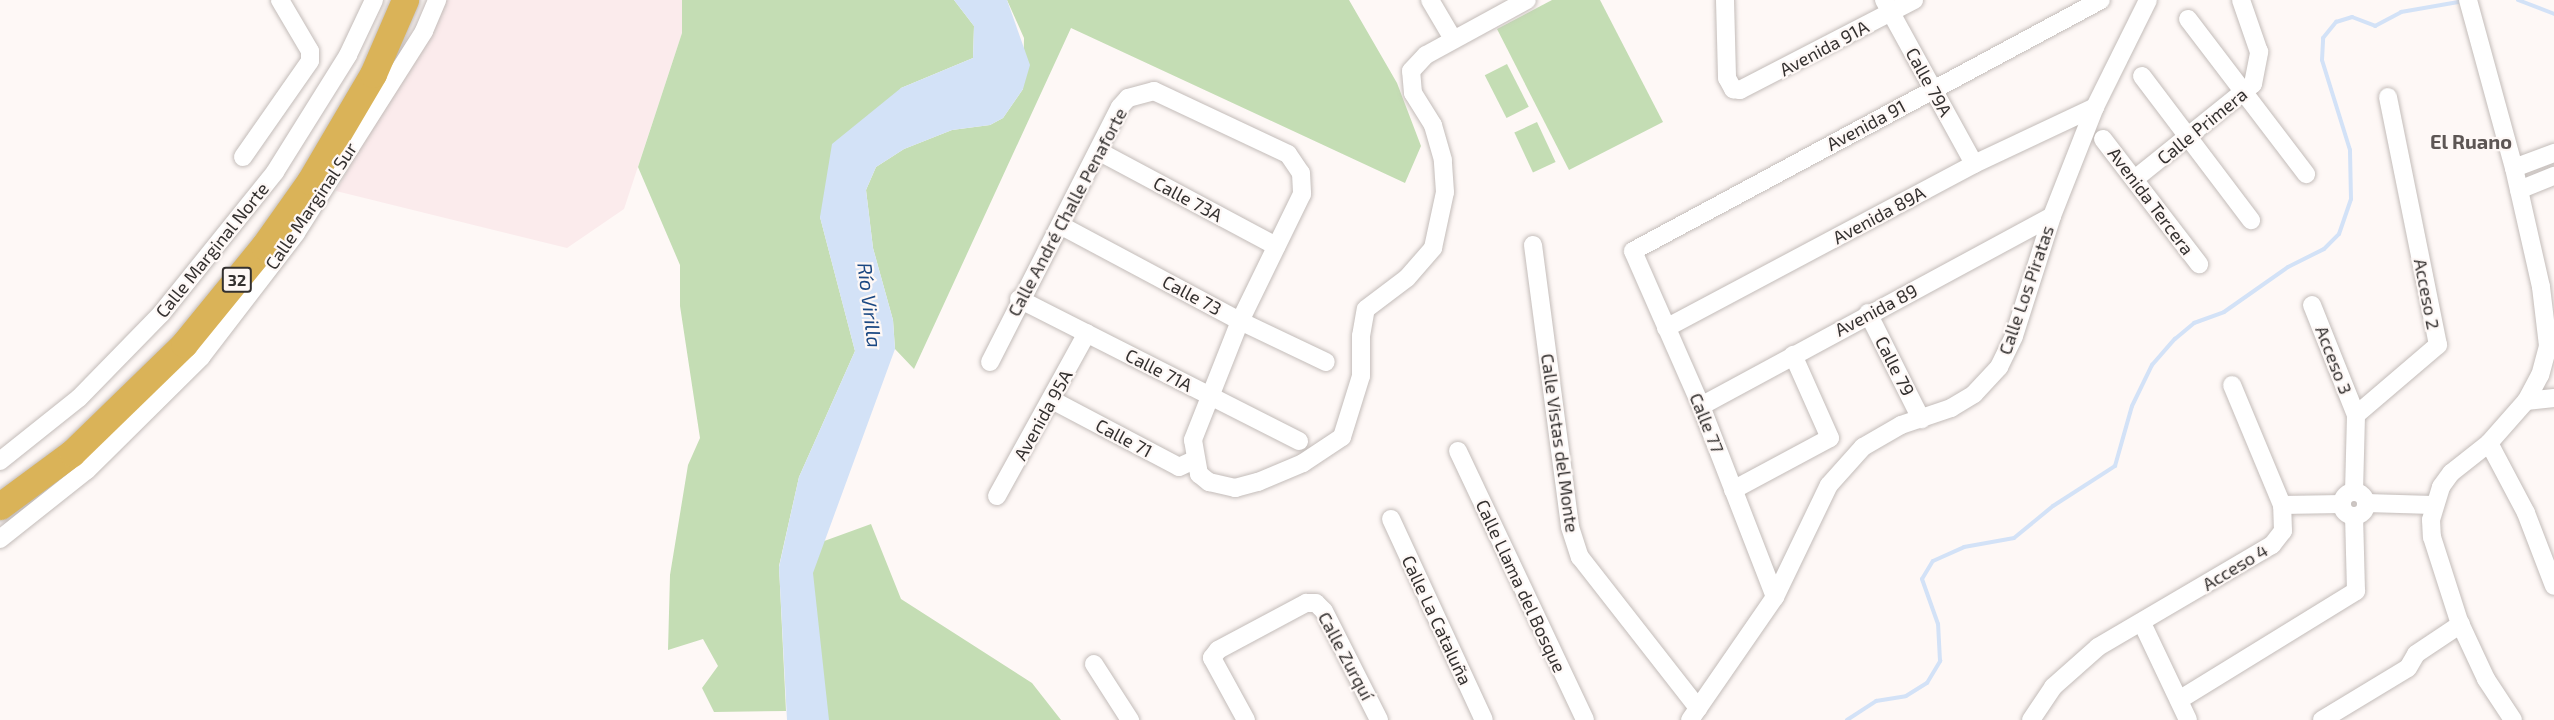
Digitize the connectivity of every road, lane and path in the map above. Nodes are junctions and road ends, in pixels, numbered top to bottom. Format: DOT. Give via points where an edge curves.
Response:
graph roads {
  1 [pos="280,0"];
  2 [pos="375,0"];
  3 [pos="405,0"];
  4 [pos="437,0"];
  5 [pos="1430,0"];
  6 [pos="1527,0"];
  7 [pos="1725,0"];
  8 [pos="1914,0"];
  9 [pos="2101,0"];
  10 [pos="2148,0"];
  11 [pos="2241,0"];
  12 [pos="2468,0"];
  13 [pos="1888,6"];
  14 [pos="2188,19"];
  15 [pos="1453,39"];
  16 [pos="2142,76"];
  17 [pos="1933,89"];
  18 [pos="2245,92"];
  19 [pos="2388,97"];
  20 [pos="2095,107"];
  21 [pos="2190,137"];
  22 [pos="2103,139"];
  23 [pos="1100,152"];
  24 [pos="2554,153"];
  25 [pos="243,157"];
  26 [pos="1974,164"];
  27 [pos="2514,168"];
  28 [pos="2306,174"];
  29 [pos="2554,176"];
  30 [pos="2136,178"];
  31 [pos="2519,190"];
  32 [pos="2052,216"];
  33 [pos="2251,220"];
  34 [pos="1060,225"];
  35 [pos="1533,245"];
  36 [pos="1276,246"];
  37 [pos="272,251"];
  38 [pos="1633,251"];
  39 [pos="2199,264"];
  40 [pos="2547,284"];
  41 [pos="1020,299"];
  42 [pos="2313,305"];
  43 [pos="1868,314"];
  44 [pos="1240,321"];
  45 [pos="1666,328"];
  46 [pos="1087,333"];
  47 [pos="1793,355"];
  48 [pos="990,362"];
  49 [pos="1326,362"];
  50 [pos="2232,385"];
  51 [pos="1213,398"];
  52 [pos="2554,398"];
  53 [pos="1054,401"];
  54 [pos="2526,401"];
  55 [pos="1701,406"];
  56 [pos="2356,415"];
  57 [pos="1922,419"];
  58 [pos="1299,441"];
  59 [pos="2489,443"];
  60 [pos="1458,451"];
  61 [pos="1194,460"];
  62 [pos="0,461"];
  63 [pos="79,461"];
  64 [pos="1733,490"];
  65 [pos="997,496"];
  66 [pos="2354,504"];
  67 [pos="2282,505"];
  68 [pos="2433,505"];
  69 [pos="0,506"];
  70 [pos="1391,519"];
  71 [pos="0,539"];
  72 [pos="2554,586"];
  73 [pos="1775,597"];
  74 [pos="2142,623"];
  75 [pos="2461,624"];
  76 [pos="1094,664"];
  77 [pos="2179,700"];
  78 [pos="1694,714"];
  79 [pos="1130,720"];
  80 [pos="1246,720"];
  81 [pos="1379,720"];
  82 [pos="1484,720"];
  83 [pos="1585,720"];
  84 [pos="2031,720"];
  85 [pos="2188,720"];
  86 [pos="2322,720"];
  87 [pos="2513,720"];
  1 -- 25 [label="street" via="310,51 310,61"];
  2 -- 62 [label="street, Calle Marginal Norte" via="348,55 275,172 168,305 79,398"];
  3 -- 37 [label="highway, 32" via="373,74"];
  4 -- 37 [label="street, Calle Marginal Sur" via="424,31"];
  5 -- 15 [label="street"];
  6 -- 15 [label="street"];
  7 -- 13 [label="street, Avenida 91A" via="1727,78 1733,89 1747,89"];
  8 -- 13 [label="street, Avenida 91A"];
  9 -- 17 [label="street, Avenida 91"];
  10 -- 20 [label="street, Calle Los Piratas"];
  11 -- 18 [label="street, Calle Primera" via="2256,38 2260,64 2253,84"];
  12 -- 27 [label="street"];
  13 -- 17 [label="street, Calle 79A"];
  14 -- 18 [label="street"];
  15 -- 61 [label="street" via="1426,55 1411,71 1413,93 1433,125 1443,160 1445,192 1433,248 1407,278 1366,309 1361,376 1342,437 1303,463 1235,488 1209,482 1199,474"];
  16 -- 21 [label="street"];
  17 -- 26 [label="street, Calle 79A"];
  17 -- 38 [label="street, Avenida 91"];
  18 -- 21 [label="street, Calle Primera"];
  18 -- 28 [label="street"];
  19 -- 56 [label="street, Acceso 2" via="2438,345"];
  20 -- 26 [label="street, Avenida 89A"];
  20 -- 32 [label="street, Calle Los Piratas"];
  21 -- 30 [label="street, Calle Primera"];
  21 -- 33 [label="street"];
  22 -- 30 [label="street, Avenida Tercera"];
  23 -- 34 [label="street, Calle André Challe Penaforte"];
  23 -- 36 [label="street, Calle 73A"];
  23 -- 36 [label="street, Calle André Challe Penaforte" via="1128,98 1154,91 1288,154 1301,173 1302,194"];
  24 -- 27 [label="street"];
  26 -- 45 [label="street, Avenida 89A"];
  27 -- 31 [label="street"];
  29 -- 31 [label="street"];
  30 -- 39 [label="street, Avenida Tercera"];
  31 -- 40 [label="street"];
  32 -- 43 [label="street, Avenida 89"];
  32 -- 57 [label="street, Calle Los Piratas" via="2014,336 1999,367 1974,394"];
  34 -- 41 [label="street, Calle André Challe Penaforte"];
  34 -- 44 [label="street, Calle 73"];
  35 -- 78 [label="street, Calle Vistas del Monte" via="1570,527 1580,557"];
  36 -- 44 [label="street, Calle André Challe Penaforte"];
  37 -- 63 [label="highway, 32"];
  38 -- 45 [label="street, Calle 77"];
  40 -- 54 [label="street" via="2548,346 2543,368"];
  41 -- 46 [label="street, Calle 71A"];
  41 -- 48 [label="street, Calle André Challe Penaforte"];
  42 -- 56 [label="street, Acceso 3"];
  43 -- 47 [label="street, Avenida 89"];
  43 -- 57 [label="street, Calle 79"];
  44 -- 49 [label="street, Calle 73"];
  44 -- 51 [label="street, Calle André Challe Penaforte"];
  45 -- 55 [label="street, Calle 77"];
  46 -- 51 [label="street, Calle 71A"];
  46 -- 53 [label="street, Avenida 95A"];
  47 -- 55 [label="street, Avenida 89"];
  47 -- 64 [label="street" via="1830,438"];
  50 -- 67 [label="street, Acceso 4"];
  51 -- 58 [label="street, Calle 71A"];
  51 -- 61 [label="street, Calle André Challe Penaforte" via="1193,440"];
  52 -- 54 [label="street"];
  53 -- 61 [label="street, Calle 71" via="1179,467"];
  53 -- 65 [label="street, Avenida 95A"];
  54 -- 59 [label="street"];
  55 -- 64 [label="street, Calle 77"];
  56 -- 66 [label="street"];
  57 -- 73 [label="street, Calle Los Piratas" via="1901,425 1863,447 1829,485"];
  59 -- 68 [label="street" via="2451,473"];
  59 -- 72 [label="street" via="2526,513"];
  60 -- 83 [label="street, Calle Llama del Bosque"];
  63 -- 69 [label="highway, 32"];
  63 -- 71 [label="street"];
  64 -- 73 [label="street, Calle 77"];
  66 -- 67 [label="street"];
  66 -- 68 [label="street"];
  66 -- 77 [label="street" via="2356,591"];
  67 -- 74 [label="street, Acceso 4" via="2283,531 2272,545"];
  68 -- 75 [label="street" via="2432,537"];
  70 -- 82 [label="street, Calle La Cataluña"];
  73 -- 78 [label="street, Calle Los Piratas"];
  74 -- 77 [label="street"];
  74 -- 84 [label="street, Acceso 4" via="2098,647 2054,687"];
  75 -- 86 [label="street" via="2416,654 2408,668"];
  75 -- 87 [label="street" via="2486,679"];
  76 -- 79 [label="street"];
  77 -- 85 [label="street"];
  80 -- 81 [label="street, Calle Zurquí" via="1212,658 1218,650 1306,603 1316,603 1324,611"];
}
